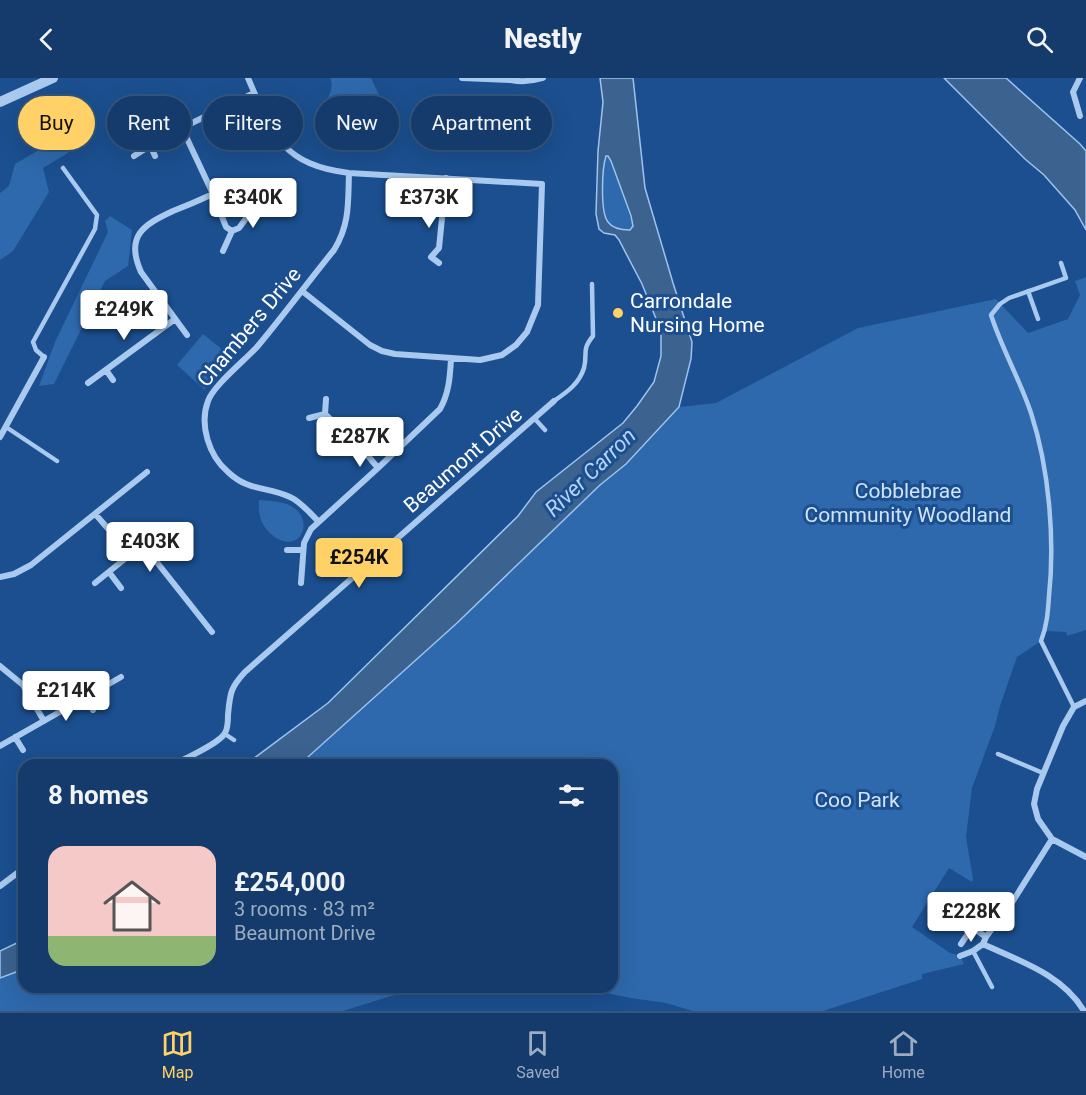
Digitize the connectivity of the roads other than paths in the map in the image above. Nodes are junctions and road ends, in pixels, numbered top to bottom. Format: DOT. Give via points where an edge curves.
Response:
graph roads {
  1 [pos="53,78"];
  2 [pos="248,78"];
  3 [pos="462,78"];
  4 [pos="543,78"];
  5 [pos="1080,78"];
  6 [pos="254,93"];
  7 [pos="0,102"];
  8 [pos="1080,116"];
  9 [pos="191,124"];
  10 [pos="191,147"];
  11 [pos="144,150"];
  12 [pos="152,150"];
  13 [pos="134,156"];
  14 [pos="155,156"];
  15 [pos="63,168"];
  16 [pos="349,173"];
  17 [pos="446,178"];
  18 [pos="213,194"];
  19 [pos="256,205"];
  20 [pos="232,231"];
  21 [pos="223,251"];
  22 [pos="439,263"];
  23 [pos="1061,263"];
  24 [pos="592,284"];
  25 [pos="302,291"];
  26 [pos="1028,291"];
  27 [pos="175,319"];
  28 [pos="1038,319"];
  29 [pos="187,335"];
  30 [pos="44,357"];
  31 [pos="451,358"];
  32 [pos="106,370"];
  33 [pos="113,380"];
  34 [pos="88,383"];
  35 [pos="326,399"];
  36 [pos="555,401"];
  37 [pos="325,414"];
  38 [pos="309,418"];
  39 [pos="535,418"];
  40 [pos="6,427"];
  41 [pos="545,430"];
  42 [pos="0,437"];
  43 [pos="57,460"];
  44 [pos="378,468"];
  45 [pos="147,472"];
  46 [pos="95,514"];
  47 [pos="318,521"];
  48 [pos="134,543"];
  49 [pos="286,550"];
  50 [pos="303,550"];
  51 [pos="109,572"];
  52 [pos="0,577"];
  53 [pos="95,583"];
  54 [pos="301,583"];
  55 [pos="121,588"];
  56 [pos="212,632"];
  57 [pos="0,666"];
  58 [pos="121,677"];
  59 [pos="86,697"];
  60 [pos="1086,701"];
  61 [pos="1074,707"];
  62 [pos="93,710"];
  63 [pos="44,721"];
  64 [pos="225,734"];
  65 [pos="15,737"];
  66 [pos="234,740"];
  67 [pos="0,746"];
  68 [pos="22,750"];
  69 [pos="998,754"];
  70 [pos="184,759"];
  71 [pos="1043,773"];
  72 [pos="1052,839"];
  73 [pos="1086,857"];
  74 [pos="18,872"];
  75 [pos="0,886"];
  76 [pos="984,910"];
  77 [pos="972,927"];
  78 [pos="986,937"];
  79 [pos="961,944"];
  80 [pos="983,944"];
  81 [pos="973,951"];
  82 [pos="960,956"];
  83 [pos="992,987"];
  84 [pos="1083,1005"];
  1 -- 7 [label="street"];
  2 -- 6 [label="street"];
  3 -- 4 [label="street"];
  5 -- 8 [label="street" via="1073,92"];
  6 -- 9 [label="street"];
  6 -- 16 [label="street" via="270,126 288,150 316,166"];
  10 -- 18 [label="street"];
  11 -- 13 [label="street"];
  12 -- 14 [label="street"];
  15 -- 30 [label="lane" via="98,215 95,229 33,342"];
  16 -- 17 [label="street"];
  16 -- 25 [label="street, Chambers Drive" via="345,229"];
  17 -- 22 [label="street" via="439,248 432,258"];
  17 -- 31 [label="street" via="542,184 538,305 527,332 502,355 480,360"];
  18 -- 20 [label="street" via="226,227"];
  18 -- 27 [label="street" via="150,222 135,244 141,272"];
  19 -- 20 [label="street" via="239,228"];
  20 -- 21 [label="street"];
  23 -- 26 [label="lane" via="1066,278"];
  24 -- 36 [label="lane" via="593,336 585,346 584,368 571,390"];
  25 -- 31 [label="street" via="382,351"];
  25 -- 47 [label="street, Chambers Drive" via="256,348 213,391 205,421 211,449 225,471 250,487 292,498"];
  26 -- 28 [label="lane"];
  26 -- 61 [label="lane" via="1000,304 991,315 1031,413 1040,451 1048,495 1052,567 1047,624 1041,640"];
  27 -- 29 [label="street"];
  27 -- 32 [label="street"];
  30 -- 40 [label="street"];
  31 -- 44 [label="street" via="449,387 440,409"];
  32 -- 33 [label="street"];
  32 -- 34 [label="street"];
  35 -- 37 [label="street"];
  36 -- 39 [label="street, Beaumont Drive"];
  37 -- 38 [label="street"];
  37 -- 44 [label="street"];
  39 -- 41 [label="lane"];
  39 -- 64 [label="street, Beaumont Drive" via="245,672 230,695"];
  40 -- 42 [label="street"];
  40 -- 43 [label="lane"];
  44 -- 47 [label="street"];
  45 -- 46 [label="street"];
  46 -- 48 [label="street" via="112,533"];
  46 -- 52 [label="street" via="22,571"];
  47 -- 50 [label="street"];
  48 -- 51 [label="street" via="126,558"];
  48 -- 56 [label="street" via="148,551"];
  49 -- 50 [label="street"];
  50 -- 54 [label="street"];
  51 -- 53 [label="street"];
  51 -- 55 [label="street"];
  57 -- 63 [label="street" via="23,685"];
  58 -- 59 [label="street"];
  59 -- 62 [label="street"];
  59 -- 63 [label="street"];
  60 -- 61 [label="street"];
  61 -- 71 [label="street"];
  63 -- 65 [label="street"];
  64 -- 66 [label="lane"];
  64 -- 70 [label="street"];
  65 -- 67 [label="street"];
  65 -- 68 [label="street"];
  69 -- 71 [label="lane"];
  71 -- 72 [label="street" via="1034,804 1038,819"];
  72 -- 73 [label="street"];
  72 -- 78 [label="street"];
  74 -- 75 [label="street"];
  76 -- 77 [label="street"];
  77 -- 78 [label="street"];
  77 -- 79 [label="street"];
  78 -- 80 [label="street"];
  80 -- 81 [label="street"];
  80 -- 84 [label="street" via="1053,978"];
  81 -- 82 [label="street"];
  81 -- 83 [label="lane"];
}
